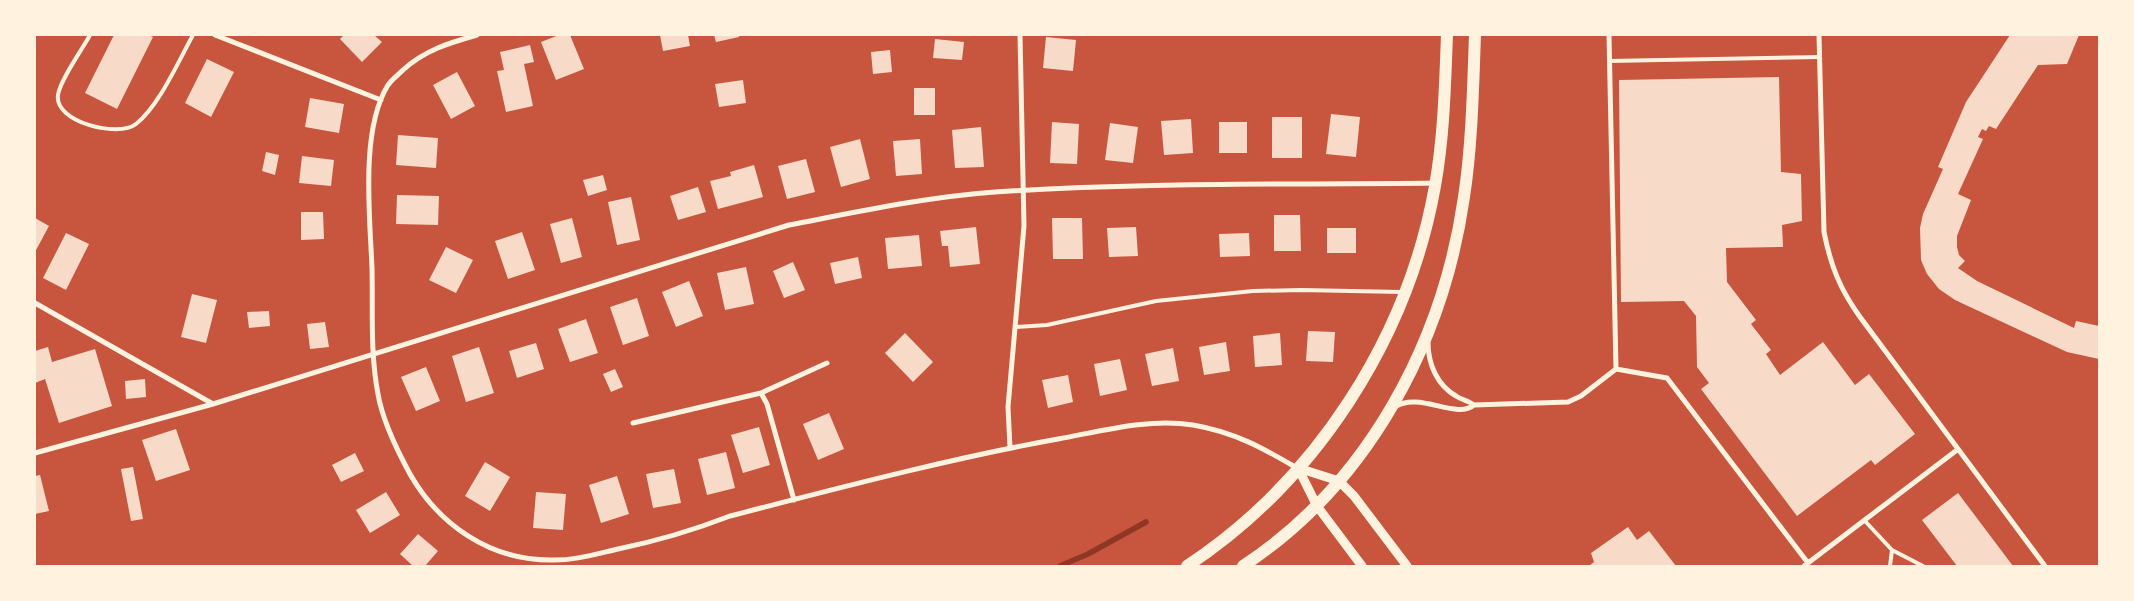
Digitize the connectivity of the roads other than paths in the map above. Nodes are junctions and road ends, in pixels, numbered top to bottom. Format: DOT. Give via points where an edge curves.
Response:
graph roads {
  1 [pos="90,35"];
  2 [pos="192,35"];
  3 [pos="215,35"];
  4 [pos="474,35"];
  5 [pos="1020,35"];
  6 [pos="1447,35"];
  7 [pos="1475,35"];
  8 [pos="1609,35"];
  9 [pos="1819,35"];
  10 [pos="1819,57"];
  11 [pos="1610,61"];
  12 [pos="381,100"];
  13 [pos="1435,184"];
  14 [pos="1024,191"];
  15 [pos="1404,292"];
  16 [pos="35,303"];
  17 [pos="1015,327"];
  18 [pos="1430,331"];
  19 [pos="374,354"];
  20 [pos="827,363"];
  21 [pos="1616,369"];
  22 [pos="761,393"];
  23 [pos="213,404"];
  24 [pos="1474,405"];
  25 [pos="1386,414"];
  26 [pos="634,423"];
  27 [pos="1010,448"];
  28 [pos="1957,450"];
  29 [pos="35,453"];
  30 [pos="1298,468"];
  31 [pos="1339,481"];
  32 [pos="794,500"];
  33 [pos="1317,506"];
  34 [pos="1864,520"];
  35 [pos="1892,550"];
  36 [pos="1806,564"];
  37 [pos="1187,566"];
  38 [pos="1243,566"];
  39 [pos="1362,566"];
  40 [pos="1407,566"];
  41 [pos="1890,566"];
  42 [pos="1924,566"];
  43 [pos="2044,566"];
  1 -- 2 [label="lane" via="60,85 57,97 64,113 80,122 112,130 134,126 150,111"];
  3 -- 12 [label="street"];
  4 -- 12 [label="street" via="417,57 389,83"];
  5 -- 14 [label="street"];
  6 -- 13 [label="main road"];
  7 -- 18 [label="main road" via="1464,199 1450,267"];
  8 -- 11 [label="street"];
  9 -- 10 [label="street"];
  10 -- 11 [label="lane"];
  10 -- 28 [label="street" via="1824,232 1836,277 1847,299"];
  11 -- 21 [label="street"];
  12 -- 19 [label="street" via="371,141 369,185"];
  13 -- 14 [label="street" via="1110,187"];
  13 -- 15 [label="main road" via="1422,241"];
  14 -- 17 [label="street"];
  14 -- 19 [label="street" via="878,208 789,225"];
  15 -- 17 [label="lane" via="1253,291 1156,301 1048,325"];
  15 -- 30 [label="main road" via="1384,339 1360,382 1330,428"];
  16 -- 23 [label="street"];
  17 -- 27 [label="street" via="1008,407"];
  18 -- 24 [label="street" via="1429,357 1437,377 1455,396"];
  18 -- 25 [label="main road"];
  19 -- 23 [label="street"];
  19 -- 32 [label="street" via="378,395 398,453 420,492 464,535 495,551 523,558 575,558 632,546"];
  20 -- 22 [label="street"];
  21 -- 24 [label="street" via="1568,402"];
  21 -- 36 [label="street" via="1667,378"];
  22 -- 26 [label="street"];
  22 -- 32 [label="street"];
  23 -- 29 [label="street"];
  24 -- 25 [label="street" via="1462,409 1410,401 1398,404"];
  25 -- 31 [label="main road"];
  27 -- 30 [label="street" via="1139,424 1191,425 1247,440"];
  27 -- 32 [label="street"];
  28 -- 34 [label="street"];
  28 -- 43 [label="street"];
  30 -- 31 [label="street"];
  30 -- 33 [label="street"];
  30 -- 37 [label="main road" via="1235,530"];
  31 -- 33 [label="main road"];
  31 -- 40 [label="street"];
  33 -- 38 [label="main road" via="1290,532"];
  33 -- 39 [label="street"];
  34 -- 35 [label="lane"];
  34 -- 36 [label="street"];
  35 -- 41 [label="lane"];
  35 -- 42 [label="lane"];
}
